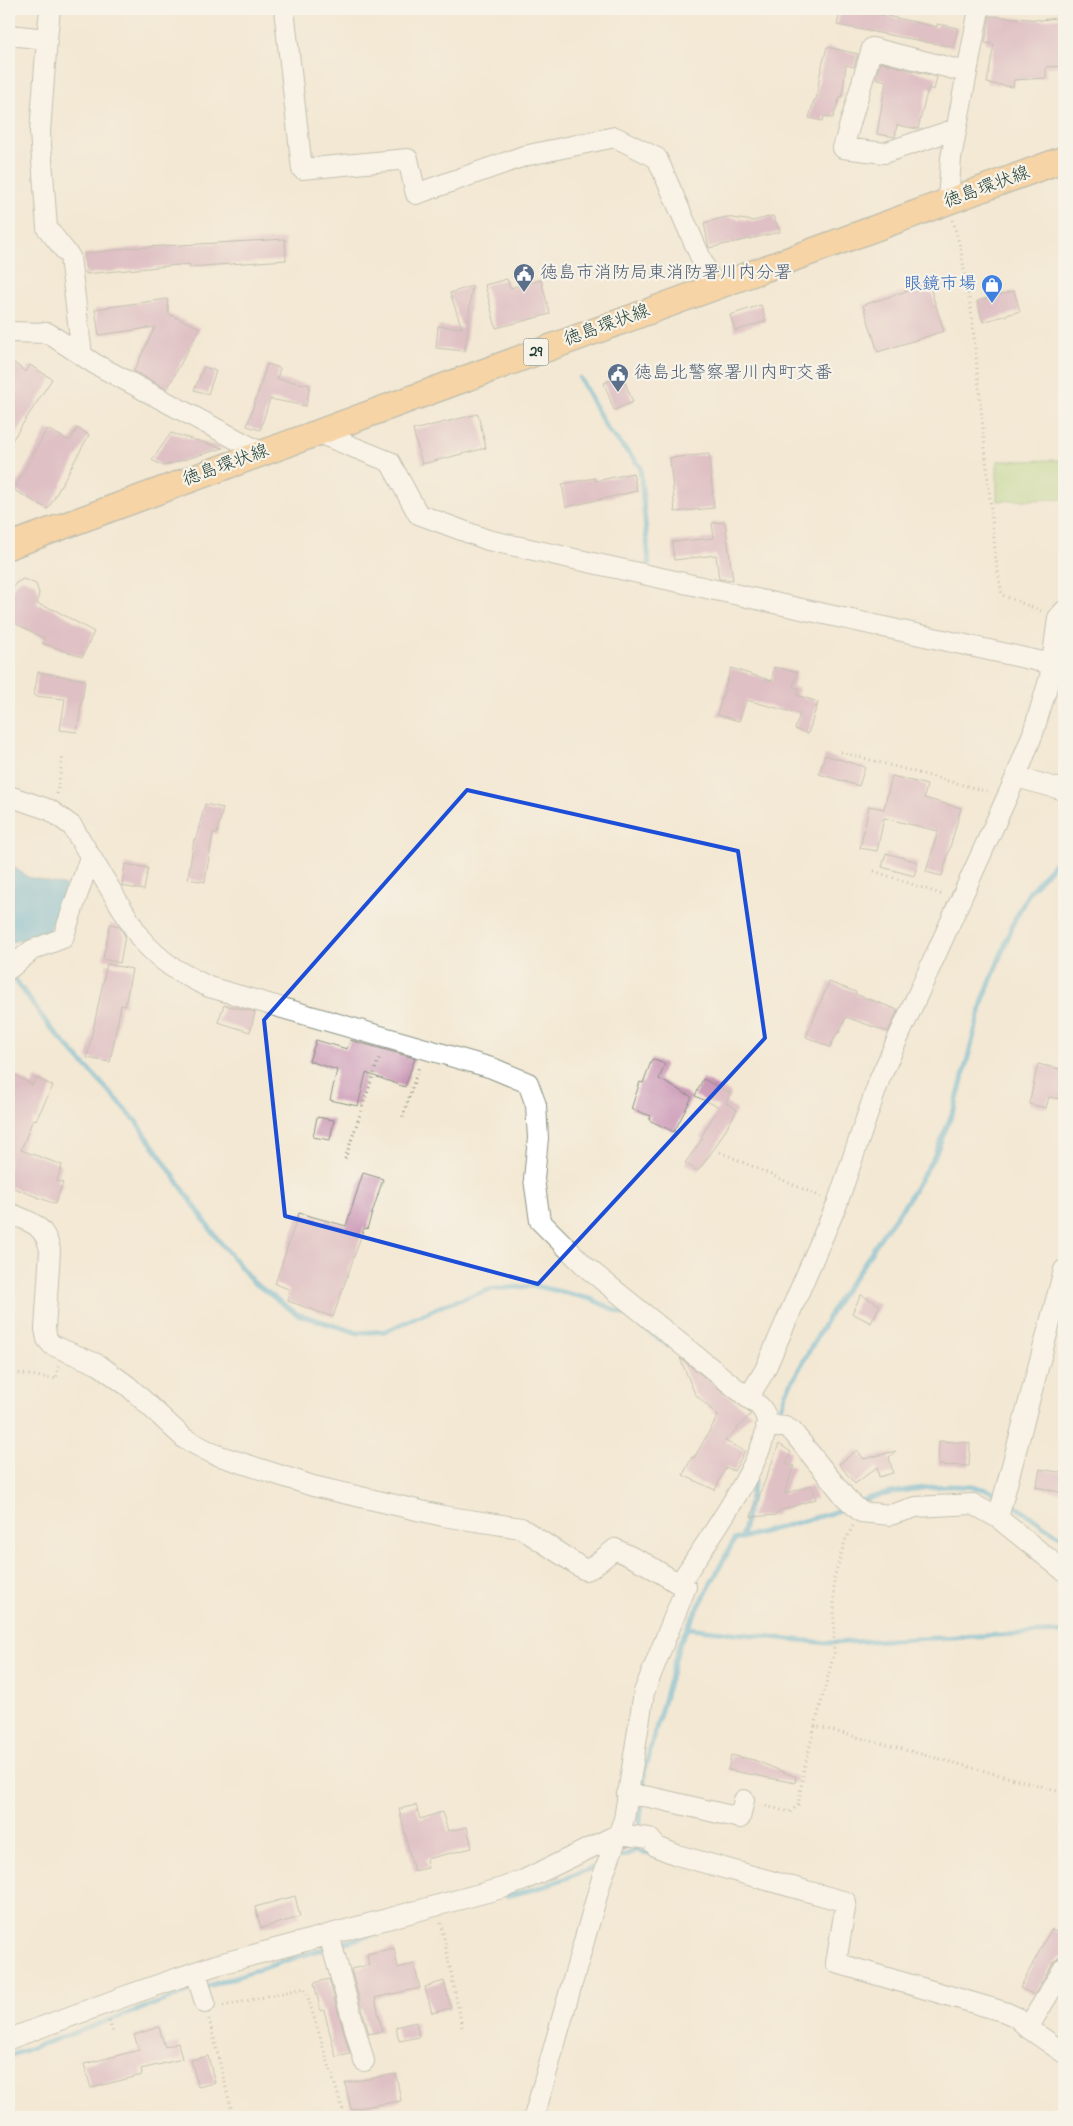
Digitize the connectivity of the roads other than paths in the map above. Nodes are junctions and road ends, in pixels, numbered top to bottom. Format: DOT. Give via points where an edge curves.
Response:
graph roads {
  1 [pos="50,9"];
  2 [pos="284,9"];
  3 [pos="979,9"];
  4 [pos="9,35"];
  5 [pos="46,38"];
  6 [pos="966,72"];
  7 [pos="956,129"];
  8 [pos="1064,159"];
  9 [pos="948,202"];
  10 [pos="714,288"];
  11 [pos="9,332"];
  12 [pos="82,355"];
  13 [pos="316,432"];
  14 [pos="262,453"];
  15 [pos="9,546"];
  16 [pos="1061,614"];
  17 [pos="1052,664"];
  18 [pos="1016,777"];
  19 [pos="1064,790"];
  20 [pos="9,796"];
  21 [pos="90,857"];
  22 [pos="9,969"];
  23 [pos="9,1213"];
  24 [pos="1064,1270"];
  25 [pos="748,1398"];
  26 [pos="774,1426"];
  27 [pos="1001,1505"];
  28 [pos="1064,1571"];
  29 [pos="679,1584"];
  30 [pos="636,1795"];
  31 [pos="744,1800"];
  32 [pos="616,1847"];
  33 [pos="329,1935"];
  34 [pos="1064,1968"];
  35 [pos="196,1972"];
  36 [pos="206,2006"];
  37 [pos="1028,2028"];
  38 [pos="9,2039"];
  39 [pos="1064,2053"];
  40 [pos="364,2061"];
  41 [pos="534,2117"];
  1 -- 5 [label="street"];
  2 -- 10 [label="street" via="302,169 408,159 416,194 524,156 615,137 658,158"];
  3 -- 6 [label="street"];
  4 -- 5 [label="street"];
  5 -- 12 [label="street" via="40,132 47,228 70,257"];
  6 -- 7 [label="street"];
  6 -- 7 [label="street" via="872,48 843,148 884,153"];
  7 -- 9 [label="street"];
  8 -- 9 [label="main road, 徳島環状線 / 29"];
  9 -- 10 [label="main road, 徳島環状線 / 29"];
  10 -- 13 [label="main road, 徳島環状線 / 29"];
  11 -- 12 [label="street" via="48,333"];
  12 -- 14 [label="street"];
  13 -- 14 [label="main road, 徳島環状線 / 29"];
  13 -- 17 [label="street" via="390,462 418,514 488,540"];
  14 -- 15 [label="main road, 徳島環状線 / 29"];
  16 -- 17 [label="street"];
  17 -- 18 [label="street" via="1033,734"];
  18 -- 19 [label="street"];
  18 -- 25 [label="street" via="880,1078 837,1204 764,1370"];
  20 -- 21 [label="street" via="50,810 72,826"];
  21 -- 22 [label="street" via="63,938 32,950"];
  21 -- 25 [label="street" via="140,938 173,969 209,987 492,1068 528,1083 536,1105 538,1138 534,1179 540,1221 586,1267"];
  23 -- 29 [label="street" via="41,1229 48,1238 47,1339 52,1345 99,1365 128,1386 185,1439 239,1464 332,1490 443,1516 521,1528 585,1570 616,1549"];
  24 -- 27 [label="street"];
  25 -- 26 [label="street" via="760,1405"];
  26 -- 27 [label="street" via="792,1431 854,1505 890,1515 916,1507"];
  26 -- 29 [label="street" via="764,1435 732,1506"];
  27 -- 28 [label="street"];
  29 -- 30 [label="street" via="686,1587 644,1692"];
  30 -- 31 [label="street" via="740,1818"];
  30 -- 32 [label="street" via="624,1819"];
  32 -- 33 [label="street" via="502,1888"];
  32 -- 37 [label="street" via="648,1838 657,1847 677,1855 846,1902 836,1963 1006,2012"];
  32 -- 41 [label="street"];
  33 -- 35 [label="street"];
  33 -- 40 [label="street"];
  34 -- 37 [label="street"];
  35 -- 36 [label="street"];
  35 -- 38 [label="street"];
  37 -- 39 [label="street"];
}
